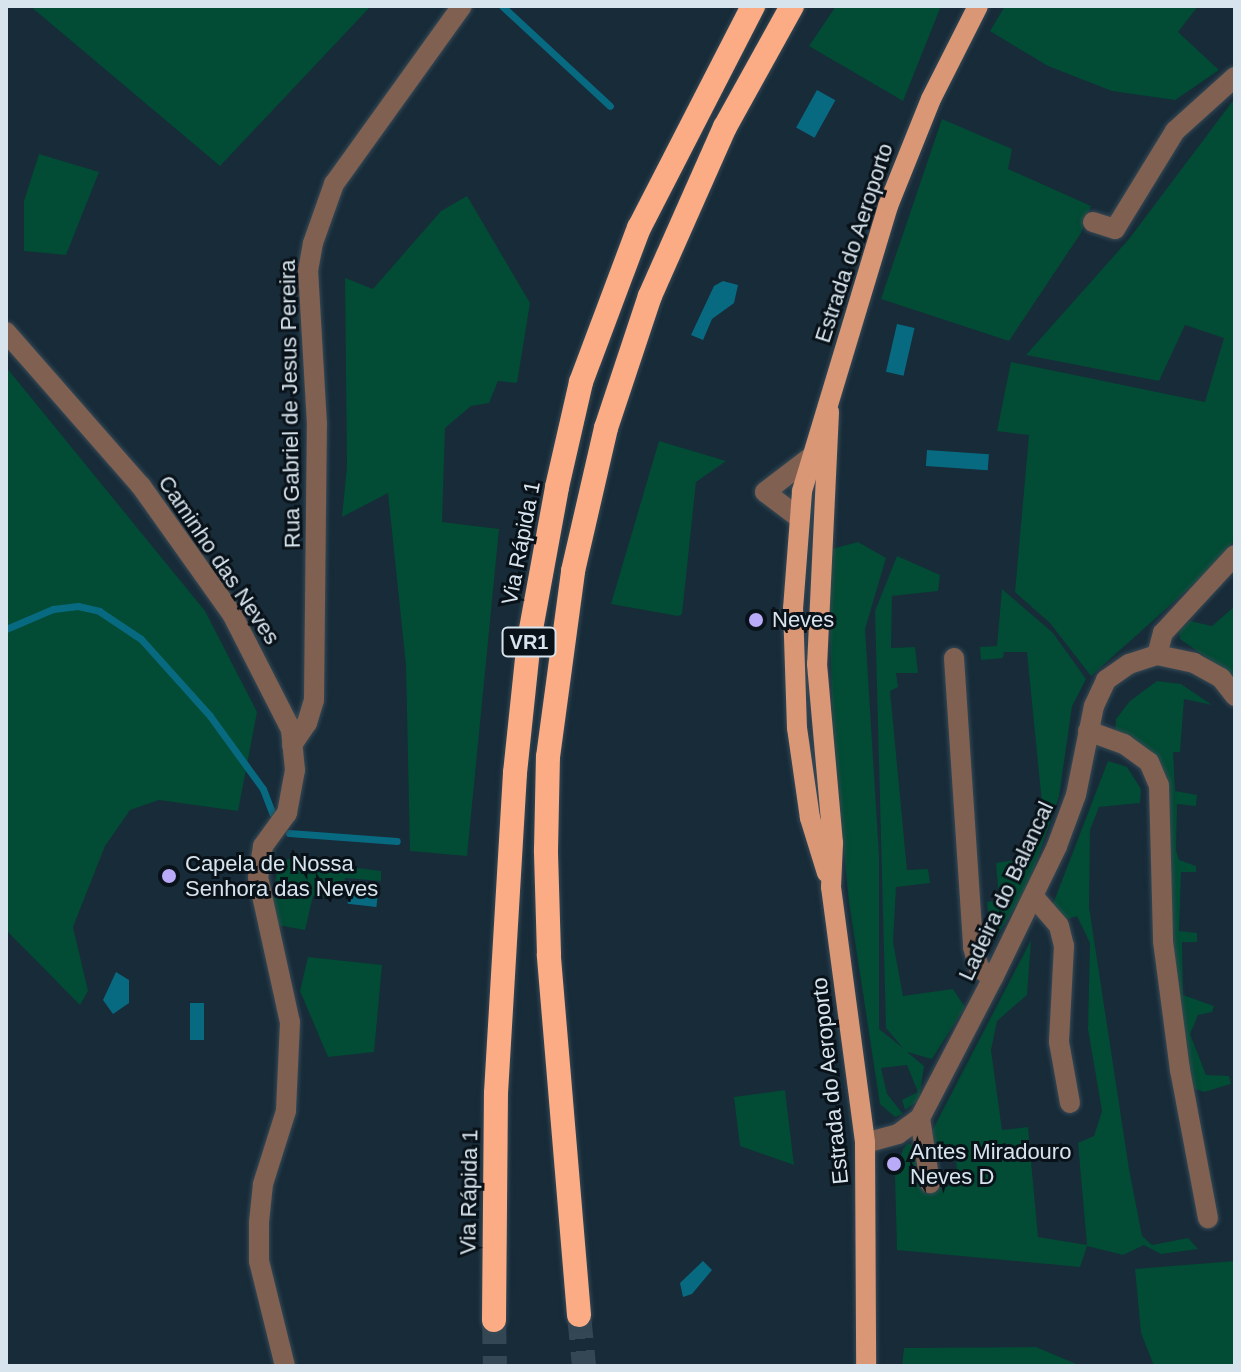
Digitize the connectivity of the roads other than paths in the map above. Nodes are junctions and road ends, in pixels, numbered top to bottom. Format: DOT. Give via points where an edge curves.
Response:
graph roads {
  1 [pos="462,6"];
  2 [pos="753,6"];
  3 [pos="792,6"];
  4 [pos="978,6"];
  5 [pos="1235,77"];
  6 [pos="1093,222"];
  7 [pos="6,332"];
  8 [pos="829,412"];
  9 [pos="808,459"];
  10 [pos="798,517"];
  11 [pos="1235,555"];
  12 [pos="816,639"];
  13 [pos="1157,655"];
  14 [pos="954,658"];
  15 [pos="1235,696"];
  16 [pos="1088,731"];
  17 [pos="292,745"];
  18 [pos="831,887"];
  19 [pos="1034,897"];
  20 [pos="993,978"];
  21 [pos="1070,1103"];
  22 [pos="920,1118"];
  23 [pos="865,1143"];
  24 [pos="930,1183"];
  25 [pos="1208,1218"];
  26 [pos="579,1315"];
  27 [pos="494,1320"];
  28 [pos="285,1366"];
  29 [pos="866,1366"];
  1 -- 17 [label="street, Rua Gabriel de Jesus Pereira" via="334,184 313,243 308,271 317,425 314,700"];
  2 -- 27 [label="highway, Via Rápida 1 / VR1" via="639,228 581,382 557,487 529,640 515,773 496,1093"];
  3 -- 26 [label="highway, VR1" via="725,127 655,283 606,428 573,571 548,757 546,850 549,954"];
  4 -- 8 [label="main road, Estrada do Aeroporto" via="926,111 888,206"];
  5 -- 6 [label="street" via="1175,131 1115,229"];
  7 -- 17 [label="street, Caminho das Neves" via="141,486 232,614 291,730"];
  8 -- 9 [label="main road, Estrada do Aeroporto"];
  8 -- 12 [label="main road, Estrada do Aeroporto"];
  9 -- 10 [label="main road, Estrada do Aeroporto"];
  9 -- 10 [label="street" via="765,492"];
  10 -- 12 [label="main road" via="807,544"];
  10 -- 18 [label="main road, Estrada do Aeroporto" via="793,644 797,728 810,818"];
  11 -- 13 [label="street" via="1163,633"];
  12 -- 18 [label="main road, Estrada do Aeroporto" via="833,843"];
  13 -- 15 [label="street" via="1194,663 1221,678"];
  13 -- 16 [label="street, Ladeira do Balancal" via="1129,664 1106,680"];
  14 -- 20 [label="street" via="973,947 979,968"];
  16 -- 19 [label="street, Ladeira do Balancal" via="1076,795"];
  16 -- 25 [label="street" via="1124,744 1149,762 1159,785 1163,941"];
  17 -- 28 [label="street, Caminho das Neves" via="295,770 287,813 263,846 258,877 290,1022 286,1111 263,1184 259,1222 259,1261"];
  18 -- 23 [label="main road, Estrada do Aeroporto"];
  19 -- 20 [label="street, Ladeira do Balancal"];
  19 -- 21 [label="street" via="1059,926 1064,946 1059,1042"];
  20 -- 22 [label="street, Ladeira do Balancal"];
  22 -- 23 [label="street" via="898,1134"];
  22 -- 24 [label="street"];
  23 -- 29 [label="main road, Estrada do Aeroporto"];
}
